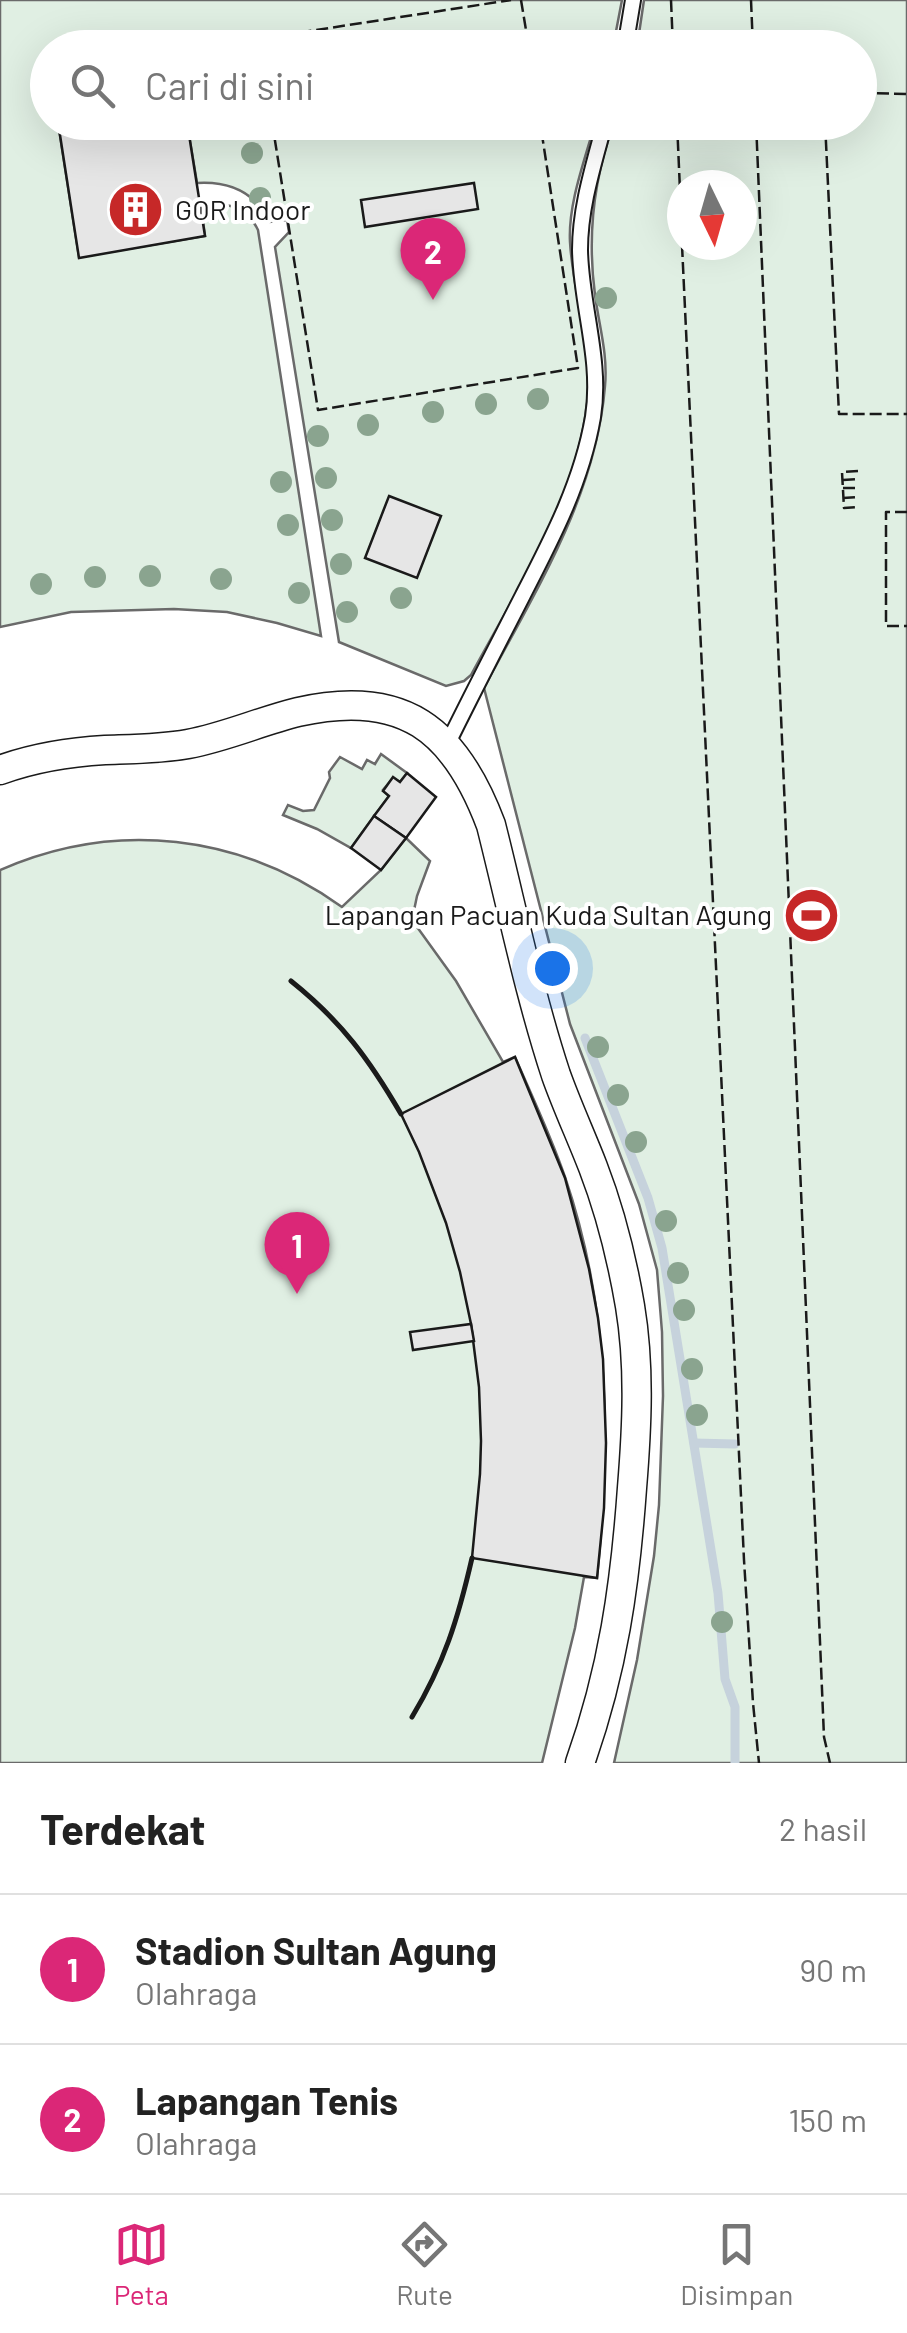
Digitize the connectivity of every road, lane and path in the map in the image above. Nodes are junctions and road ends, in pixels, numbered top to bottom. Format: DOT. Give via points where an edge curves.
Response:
graph roads {
  1 [pos="634,0"];
  2 [pos="628,30"];
  3 [pos="600,140"];
  4 [pos="447,745"];
  5 [pos="0,770"];
  6 [pos="580,1763"];
  1 -- 2 [label="lane"];
  3 -- 4 [label="lane" via="580,251 595,382 585,453 563,517"];
  4 -- 5 [label="street" via="401,713 341,707 188,744 58,756"];
  4 -- 6 [label="street" via="465,767 491,825 546,1041 609,1216 630,1310 637,1406 626,1564 609,1670"];
}
